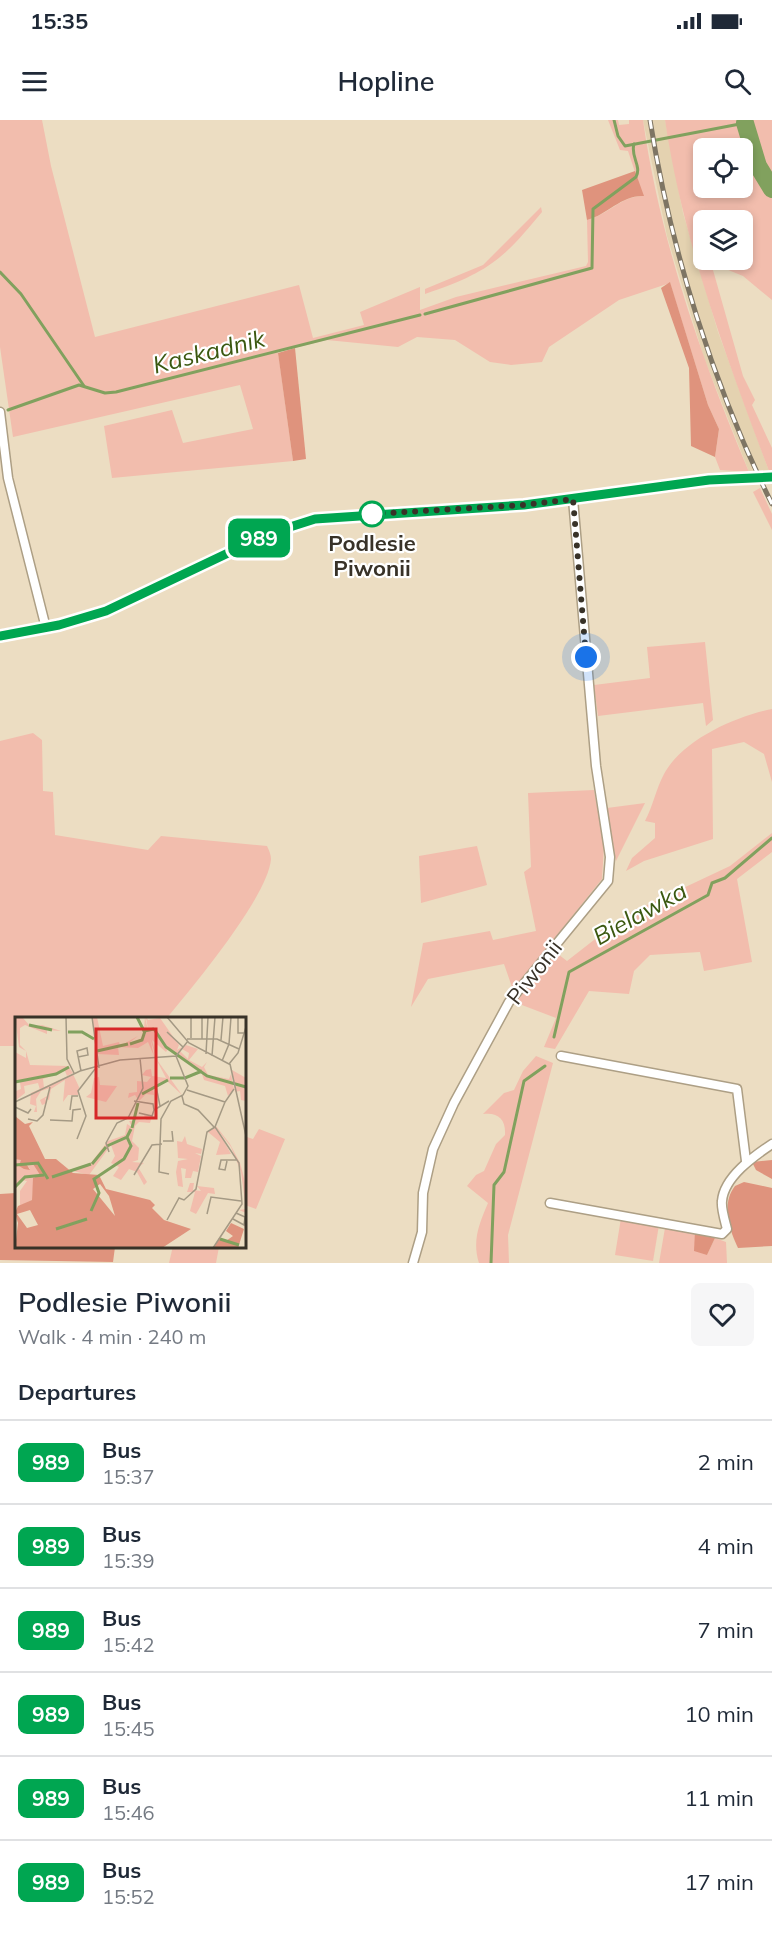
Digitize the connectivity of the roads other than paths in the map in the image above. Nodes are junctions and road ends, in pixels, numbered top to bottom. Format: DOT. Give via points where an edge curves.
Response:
graph roads {
  1 [pos="0,412"];
  2 [pos="772,477"];
  3 [pos="573,499"];
  4 [pos="45,628"];
  5 [pos="0,636"];
  6 [pos="561,1056"];
  7 [pos="772,1144"];
  8 [pos="746,1161"];
  9 [pos="550,1203"];
  10 [pos="413,1263"];
  1 -- 4 [label="street" via="8,478"];
  2 -- 3 [label="street" via="709,480"];
  3 -- 4 [label="street" via="315,519 268,534 106,611"];
  3 -- 10 [label="street, Piwonii" via="596,766 610,857 608,881 509,1002 454,1103 430,1157 423,1193 422,1232"];
  4 -- 5 [label="street"];
  6 -- 8 [label="street" via="737,1089"];
  7 -- 8 [label="street"];
  8 -- 9 [label="street" via="722,1201 727,1230 722,1234"];
}
